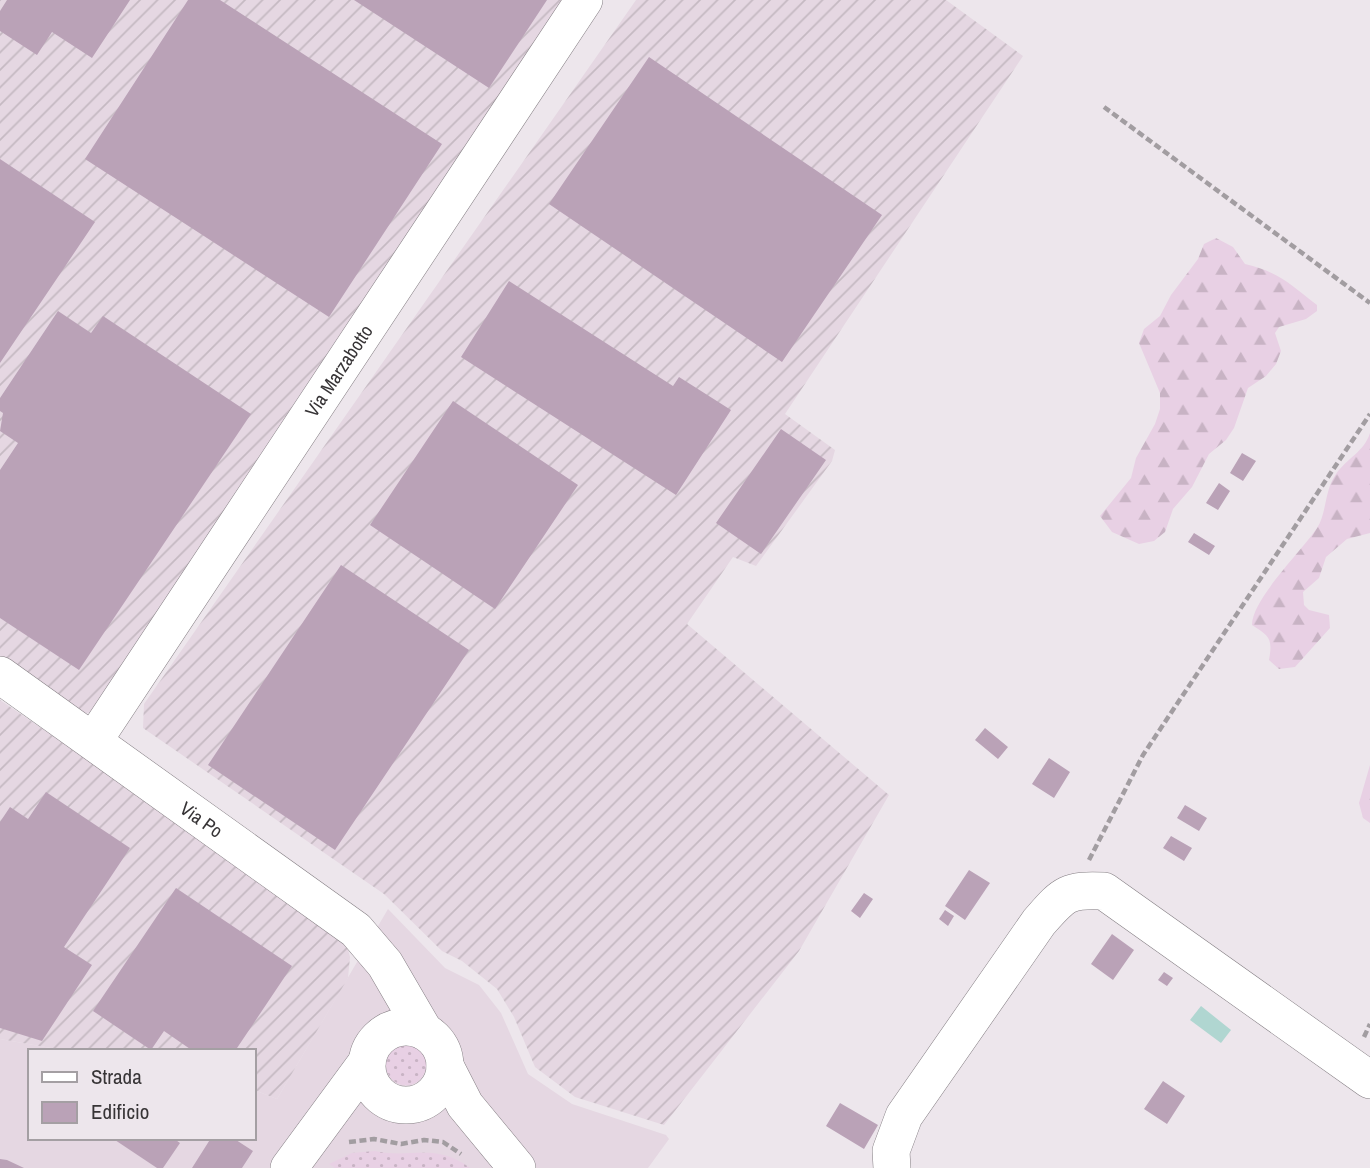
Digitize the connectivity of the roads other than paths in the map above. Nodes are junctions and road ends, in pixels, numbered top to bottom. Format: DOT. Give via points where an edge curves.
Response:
graph roads {
  1 [pos="584,0"];
  2 [pos="0,675"];
  3 [pos="94,740"];
  4 [pos="393,975"];
  5 [pos="424,1031"];
  6 [pos="374,1049"];
  7 [pos="445,1066"];
  8 [pos="1370,1080"];
  9 [pos="410,1105"];
  10 [pos="475,1144"];
  11 [pos="297,1156"];
  12 [pos="517,1168"];
  13 [pos="892,1168"];
  1 -- 3 [label="street, Via Marzabotto"];
  2 -- 3 [label="street, Via Po"];
  3 -- 4 [label="street, Via Po" via="356,930"];
  4 -- 5 [label="street, Via Po"];
  4 -- 6 [label="street" via="390,1018"];
  5 -- 6 [label="street" via="394,1028"];
  5 -- 7 [label="street" via="436,1041"];
  6 -- 9 [label="street" via="369,1077 376,1091"];
  6 -- 11 [label="street"];
  7 -- 9 [label="street" via="435,1091"];
  7 -- 10 [label="street"];
  8 -- 13 [label="street" via="1104,891 1077,890 1063,895 1039,922 904,1116 891,1151"];
  9 -- 10 [label="street" via="462,1113"];
  9 -- 11 [label="street" via="379,1108 331,1123"];
  10 -- 12 [label="street"];
}
